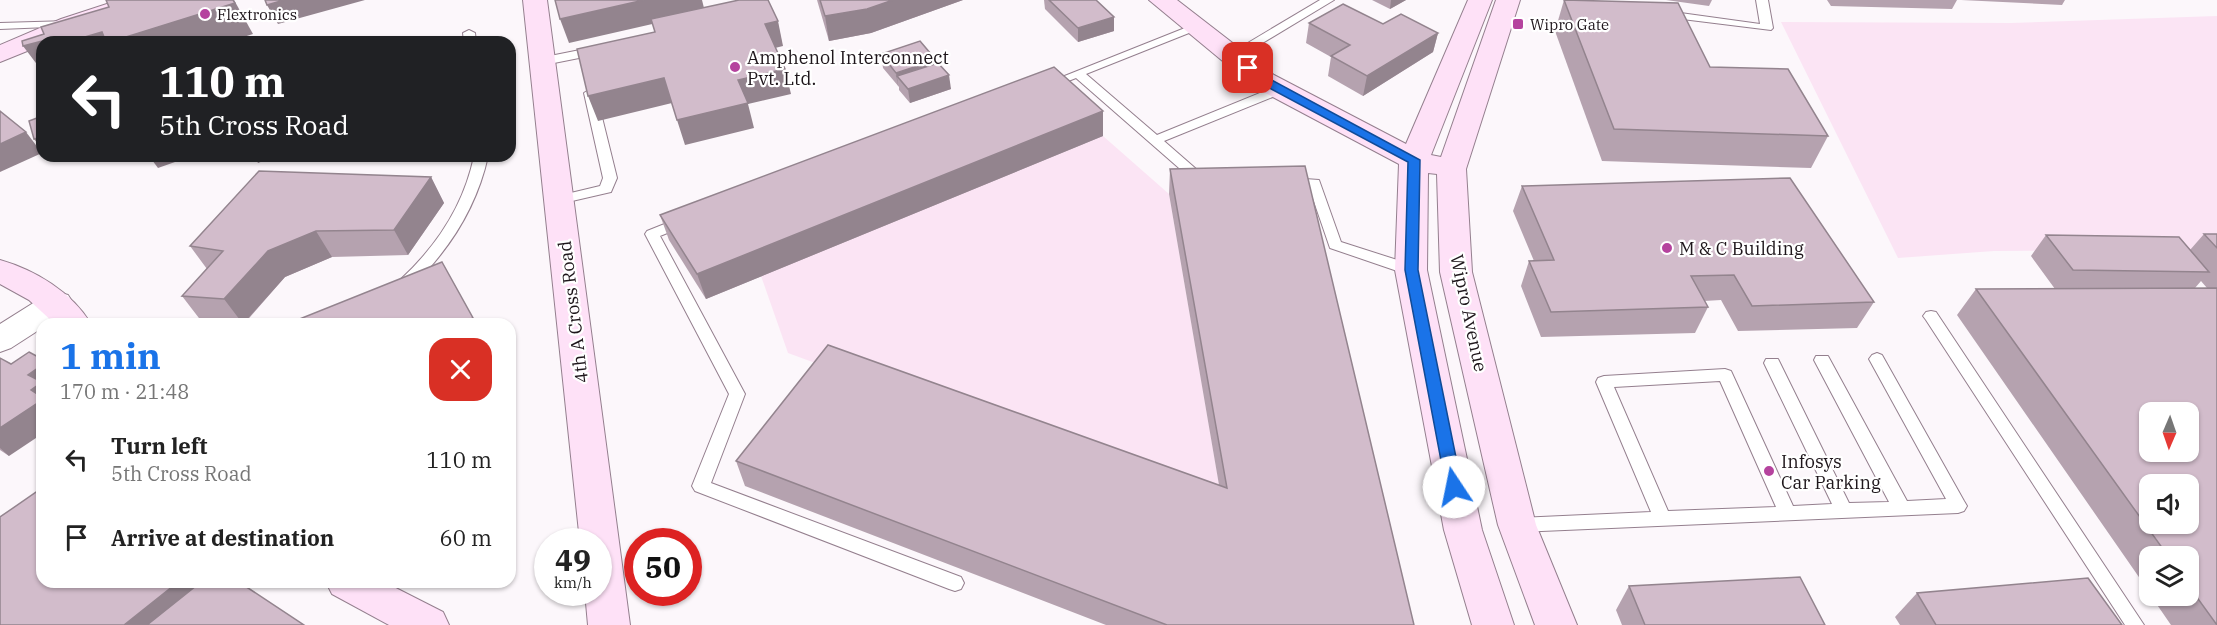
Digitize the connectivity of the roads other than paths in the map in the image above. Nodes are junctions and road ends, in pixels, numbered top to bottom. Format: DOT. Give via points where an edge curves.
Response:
graph roads {
  1 [pos="144,0"];
  2 [pos="536,0"];
  3 [pos="1161,0"];
  4 [pos="1328,0"];
  5 [pos="1480,0"];
  6 [pos="1508,0"];
  7 [pos="1762,0"];
  8 [pos="1653,12"];
  9 [pos="70,24"];
  10 [pos="0,26"];
  11 [pos="1196,27"];
  12 [pos="42,36"];
  13 [pos="36,39"];
  14 [pos="0,54"];
  15 [pos="1232,56"];
  16 [pos="544,61"];
  17 [pos="1079,74"];
  18 [pos="1281,89"];
  19 [pos="1034,90"];
  20 [pos="1156,141"];
  21 [pos="1414,160"];
  22 [pos="479,162"];
  23 [pos="1451,169"];
  24 [pos="1223,180"];
  25 [pos="1280,182"];
  26 [pos="560,200"];
  27 [pos="697,217"];
  28 [pos="1411,270"];
  29 [pos="0,271"];
  30 [pos="391,296"];
  31 [pos="65,313"];
  32 [pos="1931,316"];
  33 [pos="36,325"];
  34 [pos="0,340"];
  35 [pos="1877,359"];
  36 [pos="1822,360"];
  37 [pos="1772,363"];
  38 [pos="1901,507"];
  39 [pos="1844,510"];
  40 [pos="1788,513"];
  41 [pos="1662,518"];
  42 [pos="1517,525"];
  43 [pos="956,583"];
  44 [pos="357,588"];
  45 [pos="428,625"];
  46 [pos="609,625"];
  47 [pos="1493,625"];
  48 [pos="1556,625"];
  49 [pos="2135,625"];
  1 -- 9 [label="main road"];
  2 -- 16 [label="main road, 4th A Cross Road"];
  3 -- 11 [label="main road"];
  4 -- 15 [label="lane"];
  5 -- 21 [label="main road"];
  6 -- 23 [label="main road, Wipro Avenue"];
  7 -- 8 [label="lane" via="1767,28"];
  9 -- 10 [label="lane"];
  9 -- 12 [label="main road"];
  11 -- 15 [label="main road"];
  11 -- 17 [label="lane"];
  13 -- 14 [label="main road"];
  15 -- 18 [label="main road"];
  16 -- 26 [label="main road, 4th A Cross Road"];
  16 -- 26 [label="lane" via="585,62 610,178 606,189"];
  17 -- 19 [label="lane"];
  17 -- 20 [label="lane"];
  18 -- 20 [label="lane"];
  18 -- 21 [label="main road"];
  20 -- 24 [label="lane" via="1200,179"];
  21 -- 23 [label="main road"];
  21 -- 28 [label="main road"];
  22 -- 30 [label="lane" via="471,195 424,268"];
  23 -- 42 [label="main road, Wipro Avenue" via="1456,272"];
  25 -- 28 [label="lane" via="1314,183 1335,245"];
  26 -- 46 [label="main road, 4th A Cross Road"];
  27 -- 43 [label="lane" via="652,234 737,394 701,486"];
  28 -- 47 [label="main road" via="1463,530"];
  29 -- 31 [label="main road" via="24,281"];
  32 -- 49 [label="lane"];
  33 -- 34 [label="street"];
  35 -- 38 [label="lane" via="1958,506"];
  36 -- 38 [label="lane"];
  37 -- 39 [label="lane"];
  38 -- 39 [label="lane"];
  39 -- 40 [label="lane"];
  40 -- 41 [label="lane"];
  40 -- 41 [label="lane" via="1725,375 1604,382"];
  41 -- 42 [label="lane"];
  42 -- 48 [label="main road, Wipro Avenue"];
  44 -- 45 [label="main road"];
}
